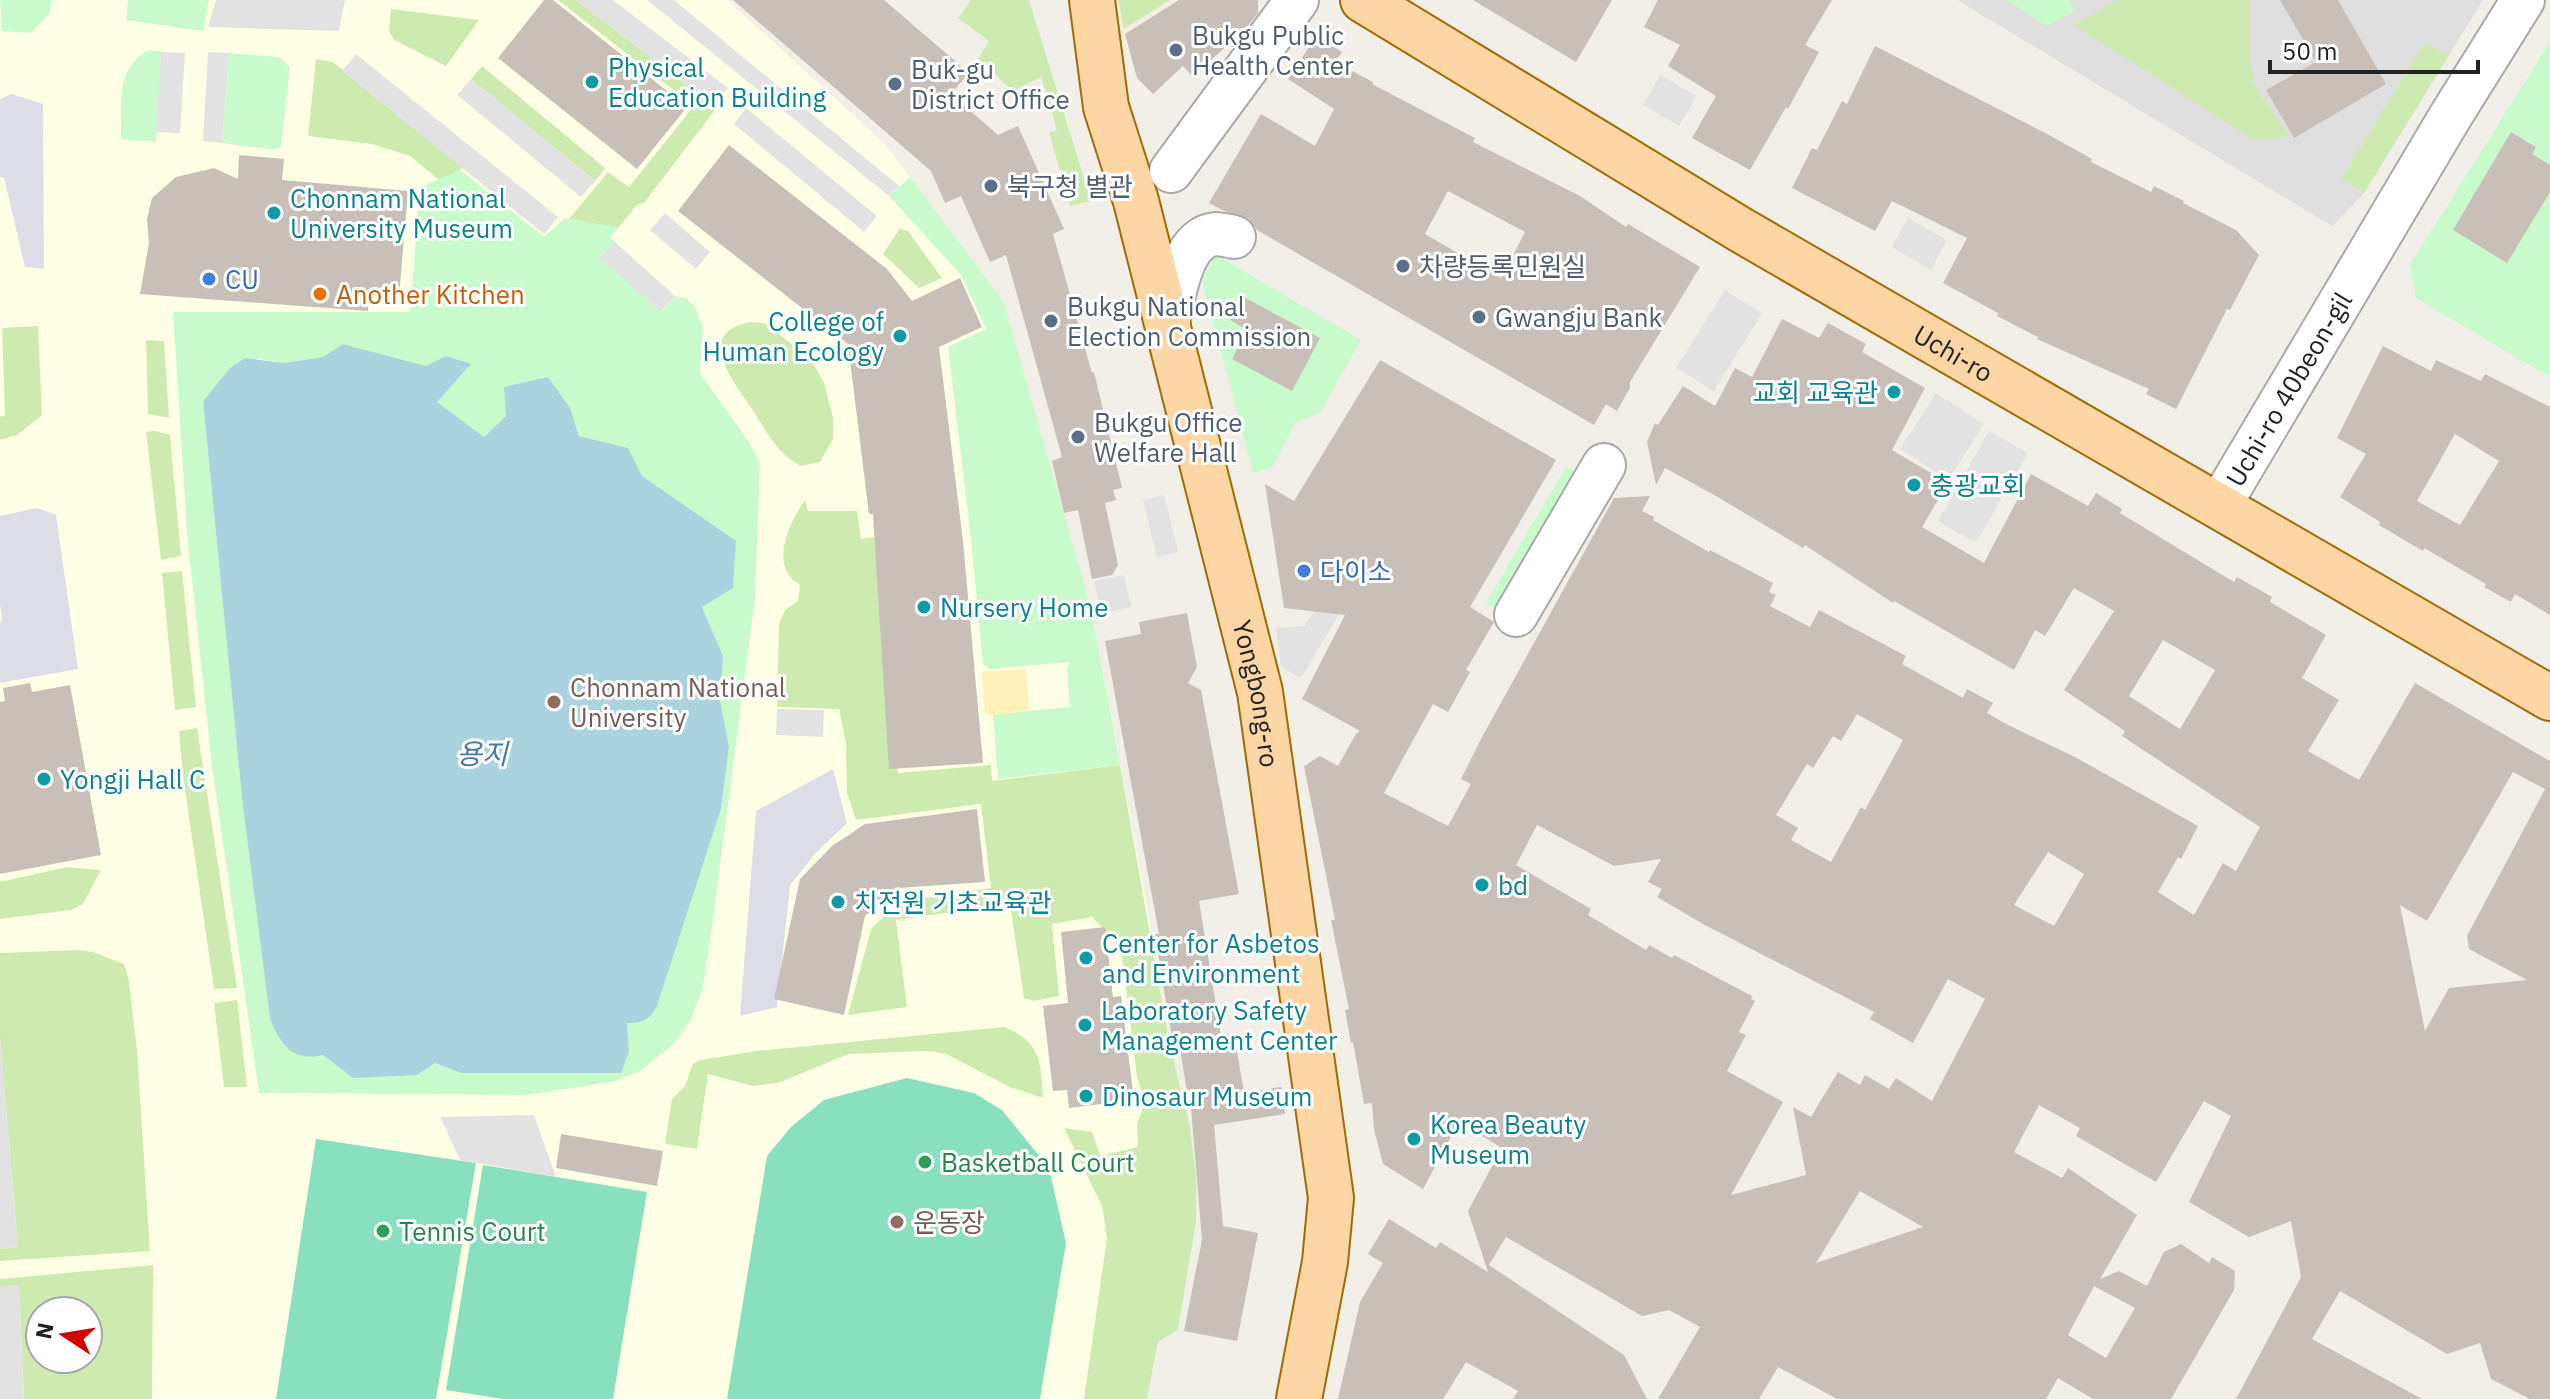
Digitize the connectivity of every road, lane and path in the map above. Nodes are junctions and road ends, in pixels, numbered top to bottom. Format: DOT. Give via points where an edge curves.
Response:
graph roads {
  1 [pos="1063,0"];
  2 [pos="1092,0"];
  3 [pos="1297,0"];
  4 [pos="1363,0"];
  5 [pos="2523,0"];
  6 [pos="1106,107"];
  7 [pos="1171,171"];
  8 [pos="1234,237"];
  9 [pos="1168,325"];
  10 [pos="1604,465"];
  11 [pos="2219,506"];
  12 [pos="1516,615"];
  13 [pos="2550,698"];
  14 [pos="1299,1399"];
  1 -- 6 [label="main road"];
  2 -- 6 [label="main road, Yongbong-ro"];
  3 -- 7 [label="street"];
  4 -- 11 [label="main road, Uchi-ro" via="1741,230"];
  5 -- 11 [label="street, Uchi-ro 40beon-gil"];
  6 -- 9 [label="main road, Yongbong-ro"];
  8 -- 9 [label="street" via="1214,234 1186,258"];
  9 -- 14 [label="main road, Yongbong-ro" via="1260,692 1331,1198 1325,1262"];
  10 -- 12 [label="street"];
  11 -- 13 [label="main road, Uchi-ro"];
}
